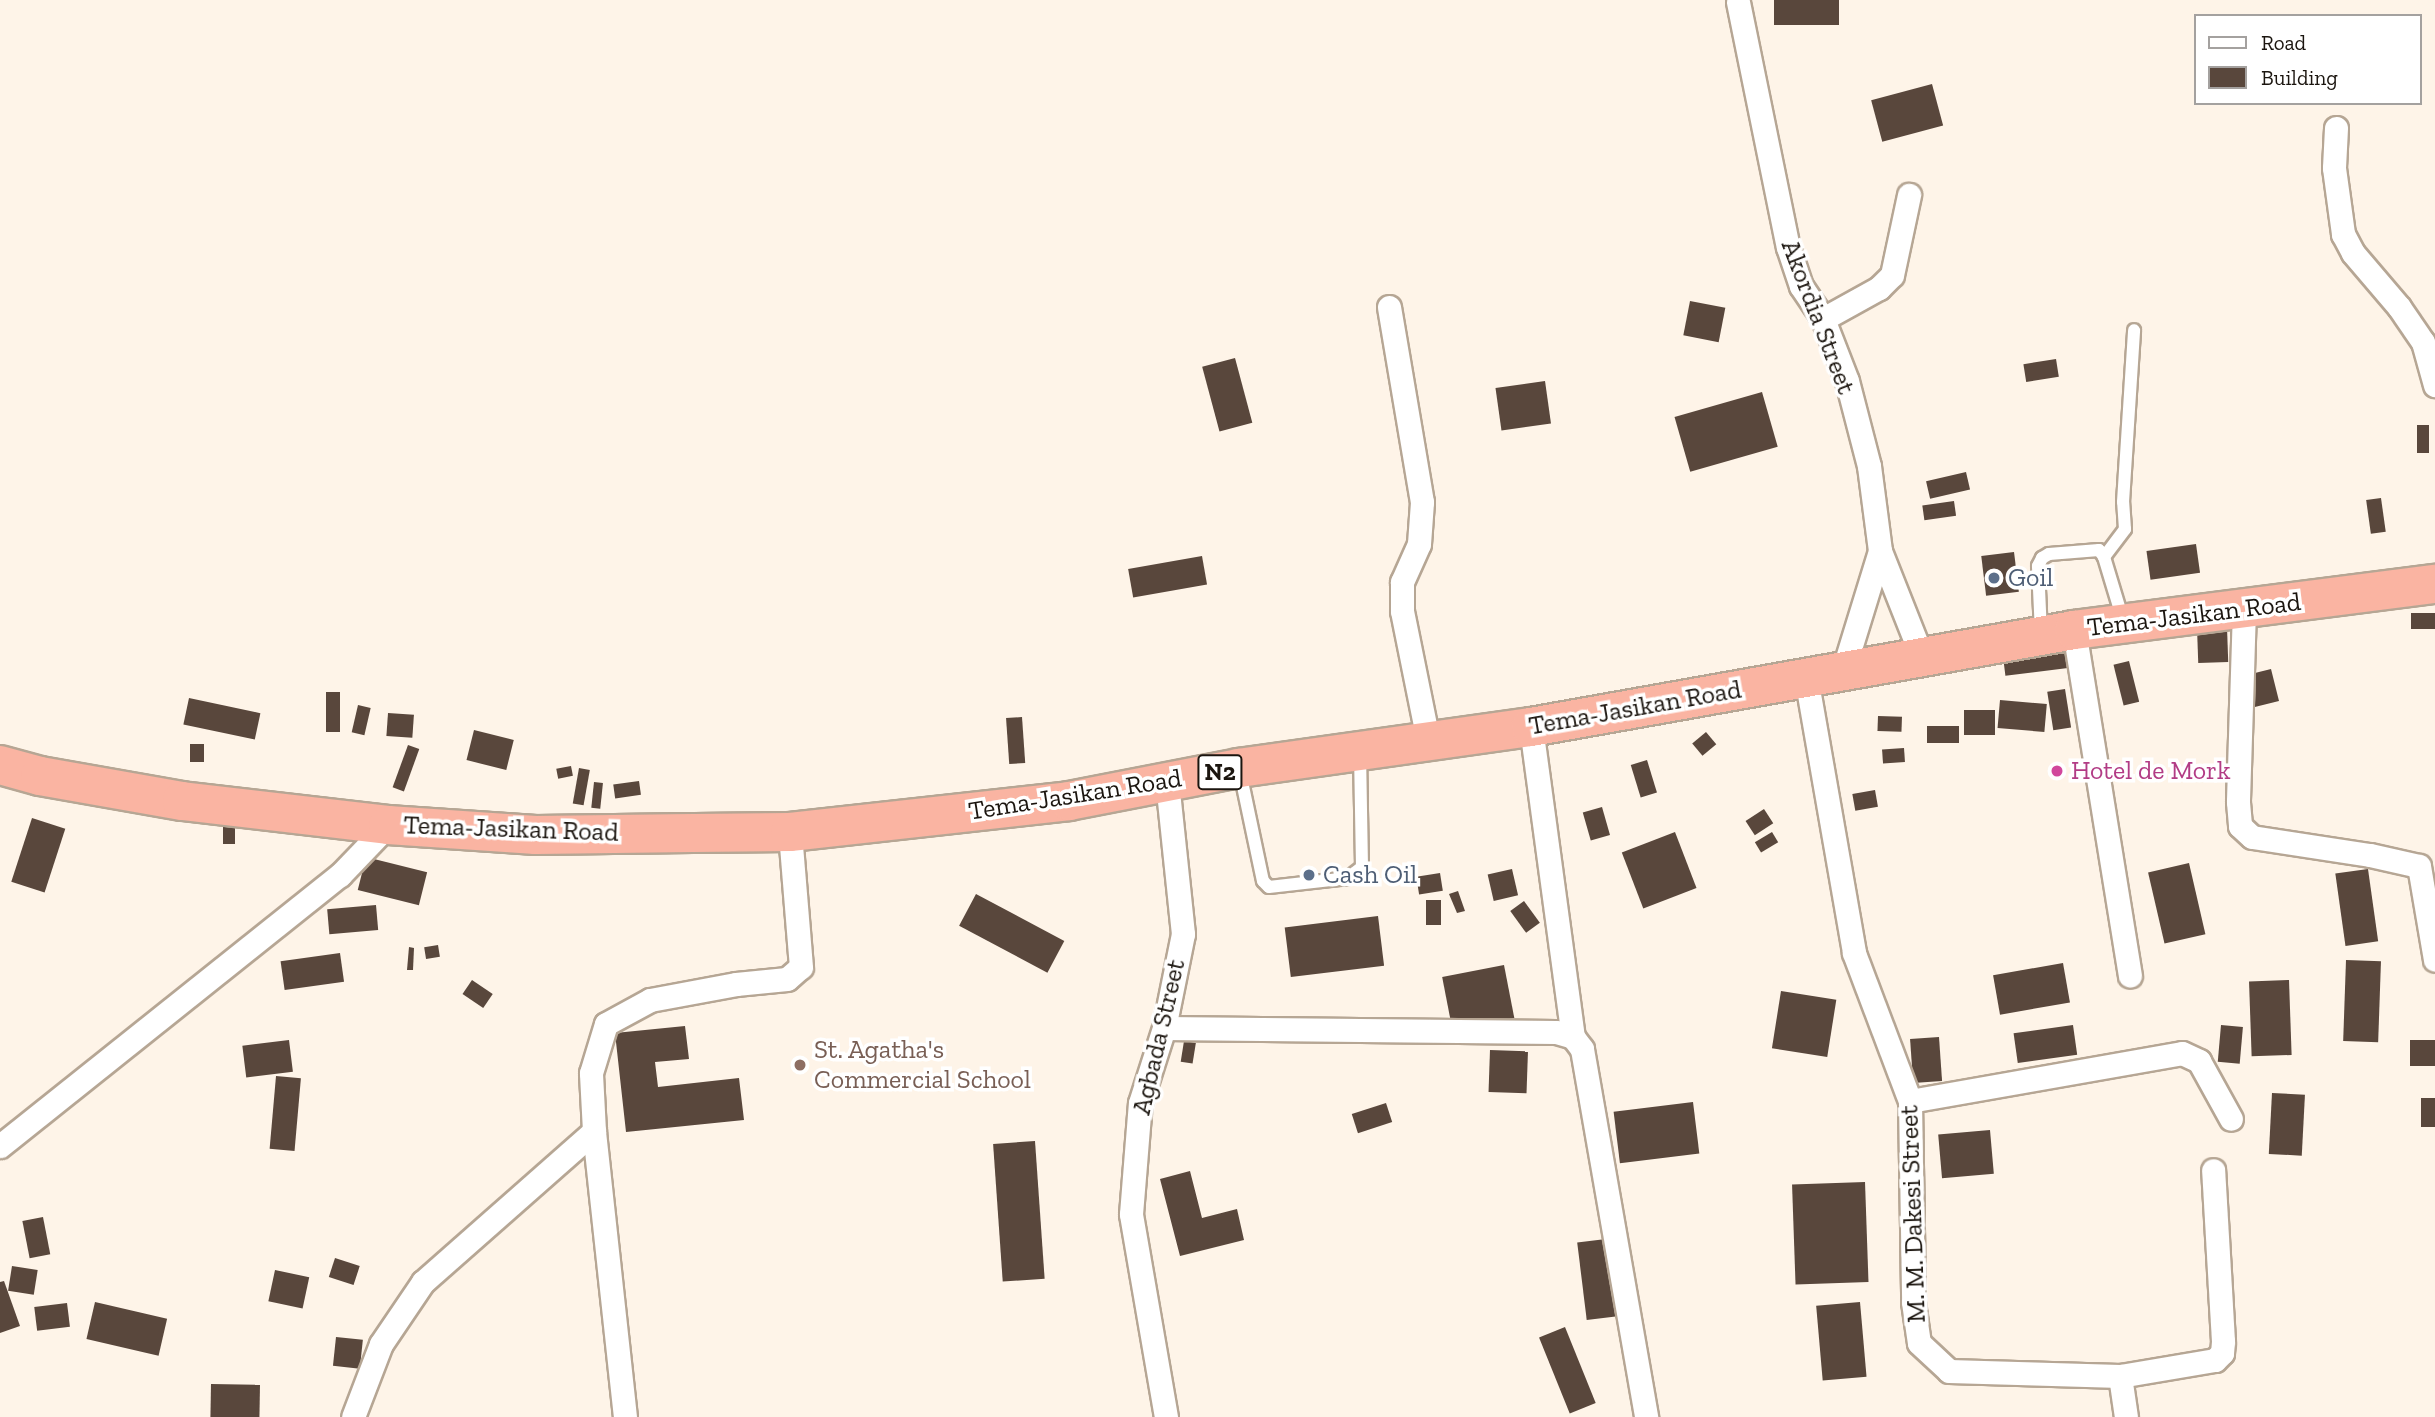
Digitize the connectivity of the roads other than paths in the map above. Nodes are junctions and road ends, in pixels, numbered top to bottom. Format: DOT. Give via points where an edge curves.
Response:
graph roads {
  1 [pos="1738,2"];
  2 [pos="2336,128"];
  3 [pos="1909,195"];
  4 [pos="1389,307"];
  5 [pos="1823,319"];
  6 [pos="2134,330"];
  7 [pos="2435,385"];
  8 [pos="1880,551"];
  9 [pos="2105,557"];
  10 [pos="2435,584"];
  11 [pos="2244,609"];
  12 [pos="2124,624"];
  13 [pos="2057,633"];
  14 [pos="1922,657"];
  15 [pos="1843,671"];
  16 [pos="1806,677"];
  17 [pos="1531,727"];
  18 [pos="1428,740"];
  19 [pos="1360,751"];
  20 [pos="0,765"];
  21 [pos="1240,768"];
  22 [pos="1167,781"];
  23 [pos="388,825"];
  24 [pos="790,832"];
  25 [pos="2427,866"];
  26 [pos="2435,960"];
  27 [pos="2130,975"];
  28 [pos="1164,1028"];
  29 [pos="1573,1037"];
  30 [pos="1910,1101"];
  31 [pos="2231,1119"];
  32 [pos="594,1131"];
  33 [pos="0,1146"];
  34 [pos="2213,1170"];
  35 [pos="2120,1376"];
  36 [pos="353,1417"];
  37 [pos="625,1417"];
  38 [pos="1166,1417"];
  39 [pos="1646,1417"];
  40 [pos="2126,1417"];
  1 -- 5 [label="street, Akordia Street" via="1788,247 1801,286"];
  2 -- 7 [label="street" via="2334,168 2343,234 2423,342"];
  3 -- 5 [label="street" via="1892,275 1880,288"];
  4 -- 18 [label="street" via="1422,502 1419,544 1402,582 1402,611"];
  5 -- 8 [label="street, Akordia Street" via="1847,381 1866,454"];
  6 -- 9 [label="lane" via="2125,529"];
  8 -- 14 [label="street"];
  8 -- 15 [label="street, Akordia Street"];
  9 -- 12 [label="lane"];
  9 -- 13 [label="lane" via="2099,550 2042,558 2038,566"];
  10 -- 11 [label="highway, Tema-Jasikan Road / N2"];
  11 -- 12 [label="highway, Tema-Jasikan Road / N2"];
  11 -- 25 [label="street" via="2240,826 2252,836"];
  12 -- 13 [label="highway, Tema-Jasikan Road / N2"];
  13 -- 14 [label="highway, Tema-Jasikan Road / N2"];
  13 -- 27 [label="street"];
  14 -- 15 [label="highway, Tema-Jasikan Road / N2"];
  15 -- 16 [label="highway, Tema-Jasikan Road / N2"];
  16 -- 17 [label="highway, Tema-Jasikan Road / N2"];
  16 -- 30 [label="street, M. M. Dakesi Street" via="1854,953"];
  17 -- 18 [label="highway, Tema-Jasikan Road / N2"];
  17 -- 29 [label="street"];
  18 -- 19 [label="highway, Tema-Jasikan Road / N2"];
  19 -- 21 [label="highway, Tema-Jasikan Road / N2"];
  19 -- 21 [label="lane" via="1362,867 1348,878 1269,887 1263,881"];
  20 -- 23 [label="highway, Tema-Jasikan Road / N2" via="182,801"];
  21 -- 22 [label="highway, Tema-Jasikan Road / N2"];
  22 -- 24 [label="highway, Tema-Jasikan Road / N2" via="1069,801"];
  22 -- 28 [label="street, Agbada Street" via="1183,934"];
  23 -- 24 [label="highway, Tema-Jasikan Road / N2" via="536,835"];
  23 -- 33 [label="street" via="340,875"];
  24 -- 32 [label="street" via="801,967 787,979 650,1000 606,1024 591,1073"];
  25 -- 26 [label="street"];
  28 -- 29 [label="street" via="1556,1032"];
  28 -- 38 [label="street, Agbada Street" via="1140,1103 1131,1214"];
  29 -- 39 [label="street" via="1583,1049"];
  30 -- 31 [label="street" via="2182,1053 2199,1061"];
  30 -- 35 [label="street, M. M. Dakesi Street" via="1913,1302 1919,1343 1949,1371"];
  32 -- 36 [label="street" via="423,1282 381,1344"];
  32 -- 37 [label="street"];
  34 -- 35 [label="street, M. M. Dakesi Street" via="2222,1353 2215,1360"];
  35 -- 40 [label="street"];
}
